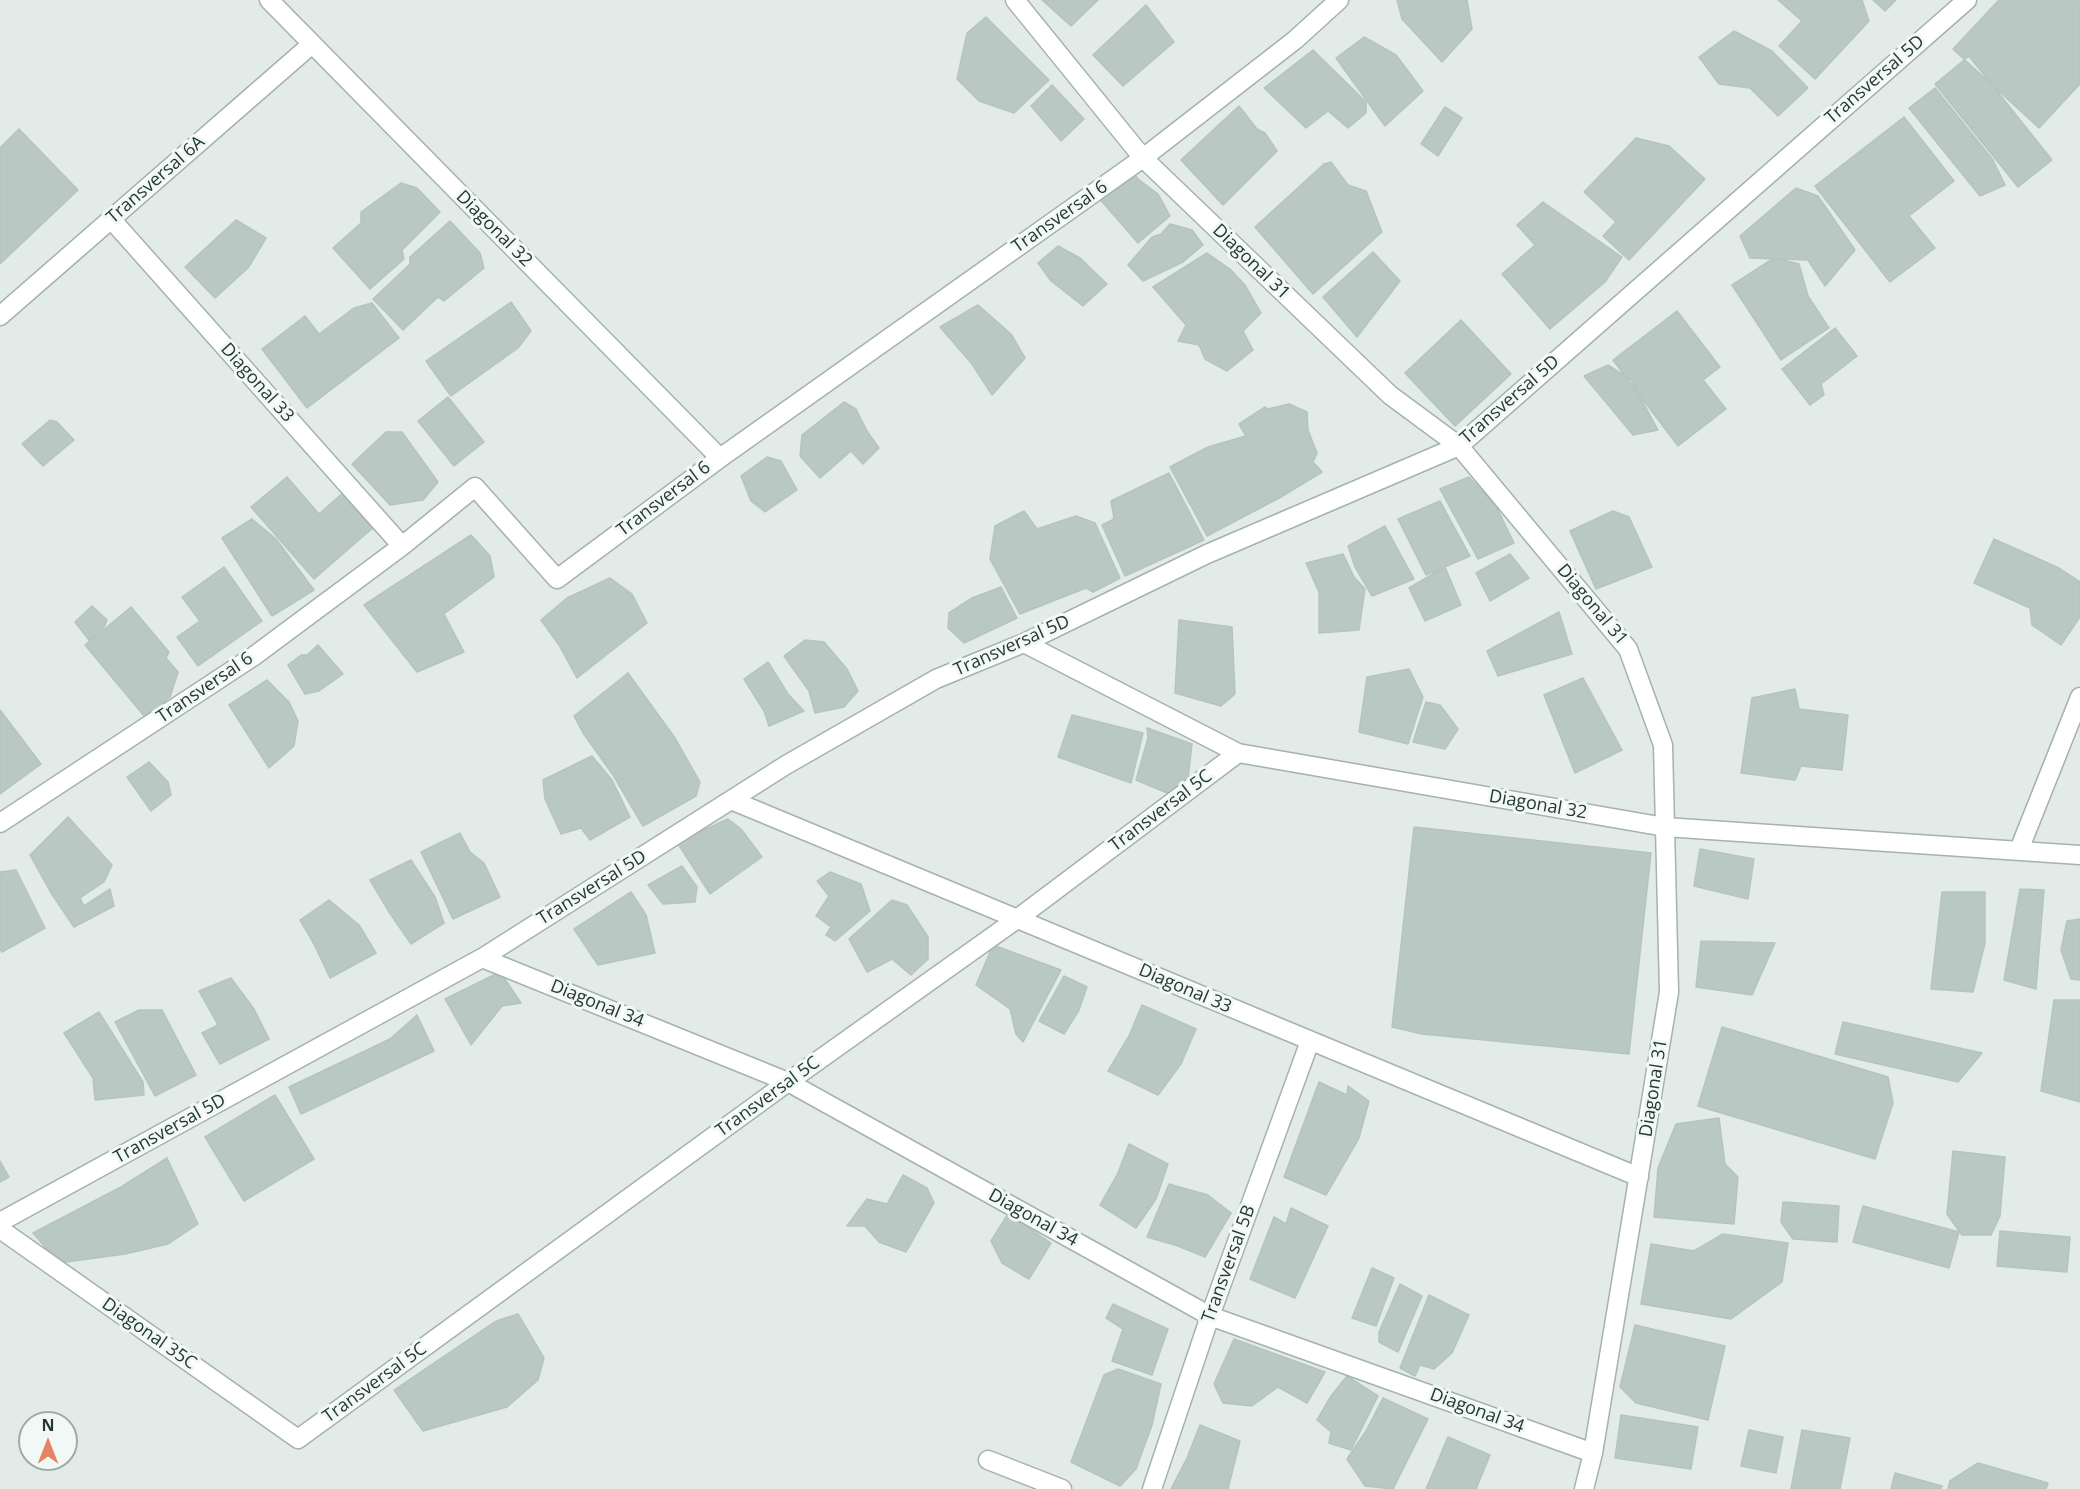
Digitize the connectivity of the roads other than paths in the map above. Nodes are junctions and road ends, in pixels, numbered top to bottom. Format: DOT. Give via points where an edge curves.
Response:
graph roads {
  1 [pos="269,0"];
  2 [pos="1015,0"];
  3 [pos="1339,0"];
  4 [pos="1967,0"];
  5 [pos="312,44"];
  6 [pos="1143,158"];
  7 [pos="111,219"];
  8 [pos="0,316"];
  9 [pos="1459,446"];
  10 [pos="720,458"];
  11 [pos="402,546"];
  12 [pos="1024,643"];
  13 [pos="2080,697"];
  14 [pos="1238,753"];
  15 [pos="731,800"];
  16 [pos="0,823"];
  17 [pos="1665,827"];
  18 [pos="2019,850"];
  19 [pos="2080,855"];
  20 [pos="1017,919"];
  21 [pos="482,958"];
  22 [pos="1310,1041"];
  23 [pos="788,1082"];
  24 [pos="1639,1177"];
  25 [pos="0,1222"];
  26 [pos="0,1229"];
  27 [pos="1210,1316"];
  28 [pos="298,1439"];
  29 [pos="1593,1453"];
  30 [pos="988,1460"];
  31 [pos="1062,1489"];
  32 [pos="1152,1489"];
  33 [pos="1584,1489"];
  1 -- 5 [label="street, Diagonal 32"];
  2 -- 6 [label="street, Diagonal 31"];
  3 -- 6 [label="street, Transversal 6" via="1295,40"];
  4 -- 9 [label="street, Transversal 5D"];
  5 -- 7 [label="street, Transversal 6A"];
  5 -- 10 [label="street, Diagonal 32"];
  6 -- 9 [label="street, Diagonal 31" via="1390,395"];
  6 -- 10 [label="street, Transversal 6"];
  7 -- 8 [label="street, Transversal 6A"];
  7 -- 11 [label="street, Diagonal 33"];
  9 -- 12 [label="street, Transversal 5D" via="1207,554"];
  9 -- 17 [label="street, Diagonal 31" via="1628,649 1663,745"];
  10 -- 11 [label="street, Transversal 6" via="557,579 475,487"];
  11 -- 16 [label="street, Transversal 6" via="254,656"];
  12 -- 14 [label="street, Diagonal 32"];
  12 -- 15 [label="street, Transversal 5D" via="936,679"];
  13 -- 18 [label="street"];
  14 -- 17 [label="street, Diagonal 32"];
  14 -- 20 [label="street, Transversal 5C"];
  15 -- 20 [label="street, Diagonal 33"];
  15 -- 21 [label="street, Transversal 5D"];
  17 -- 18 [label="street, Diagonal 32"];
  17 -- 24 [label="street, Diagonal 31" via="1669,992"];
  18 -- 19 [label="street, Diagonal 32"];
  20 -- 22 [label="street, Diagonal 33"];
  20 -- 23 [label="street, Transversal 5C"];
  21 -- 23 [label="street, Diagonal 34"];
  21 -- 25 [label="street, Transversal 5D"];
  22 -- 24 [label="street, Diagonal 33"];
  22 -- 27 [label="street, Transversal 5B"];
  23 -- 27 [label="street, Diagonal 34"];
  23 -- 28 [label="street, Transversal 5C"];
  24 -- 29 [label="street, Diagonal 31"];
  26 -- 28 [label="street, Diagonal 35C"];
  27 -- 29 [label="street, Diagonal 34"];
  27 -- 32 [label="street, Transversal 5B"];
  29 -- 33 [label="street, Diagonal 31"];
  30 -- 31 [label="street"];
}
